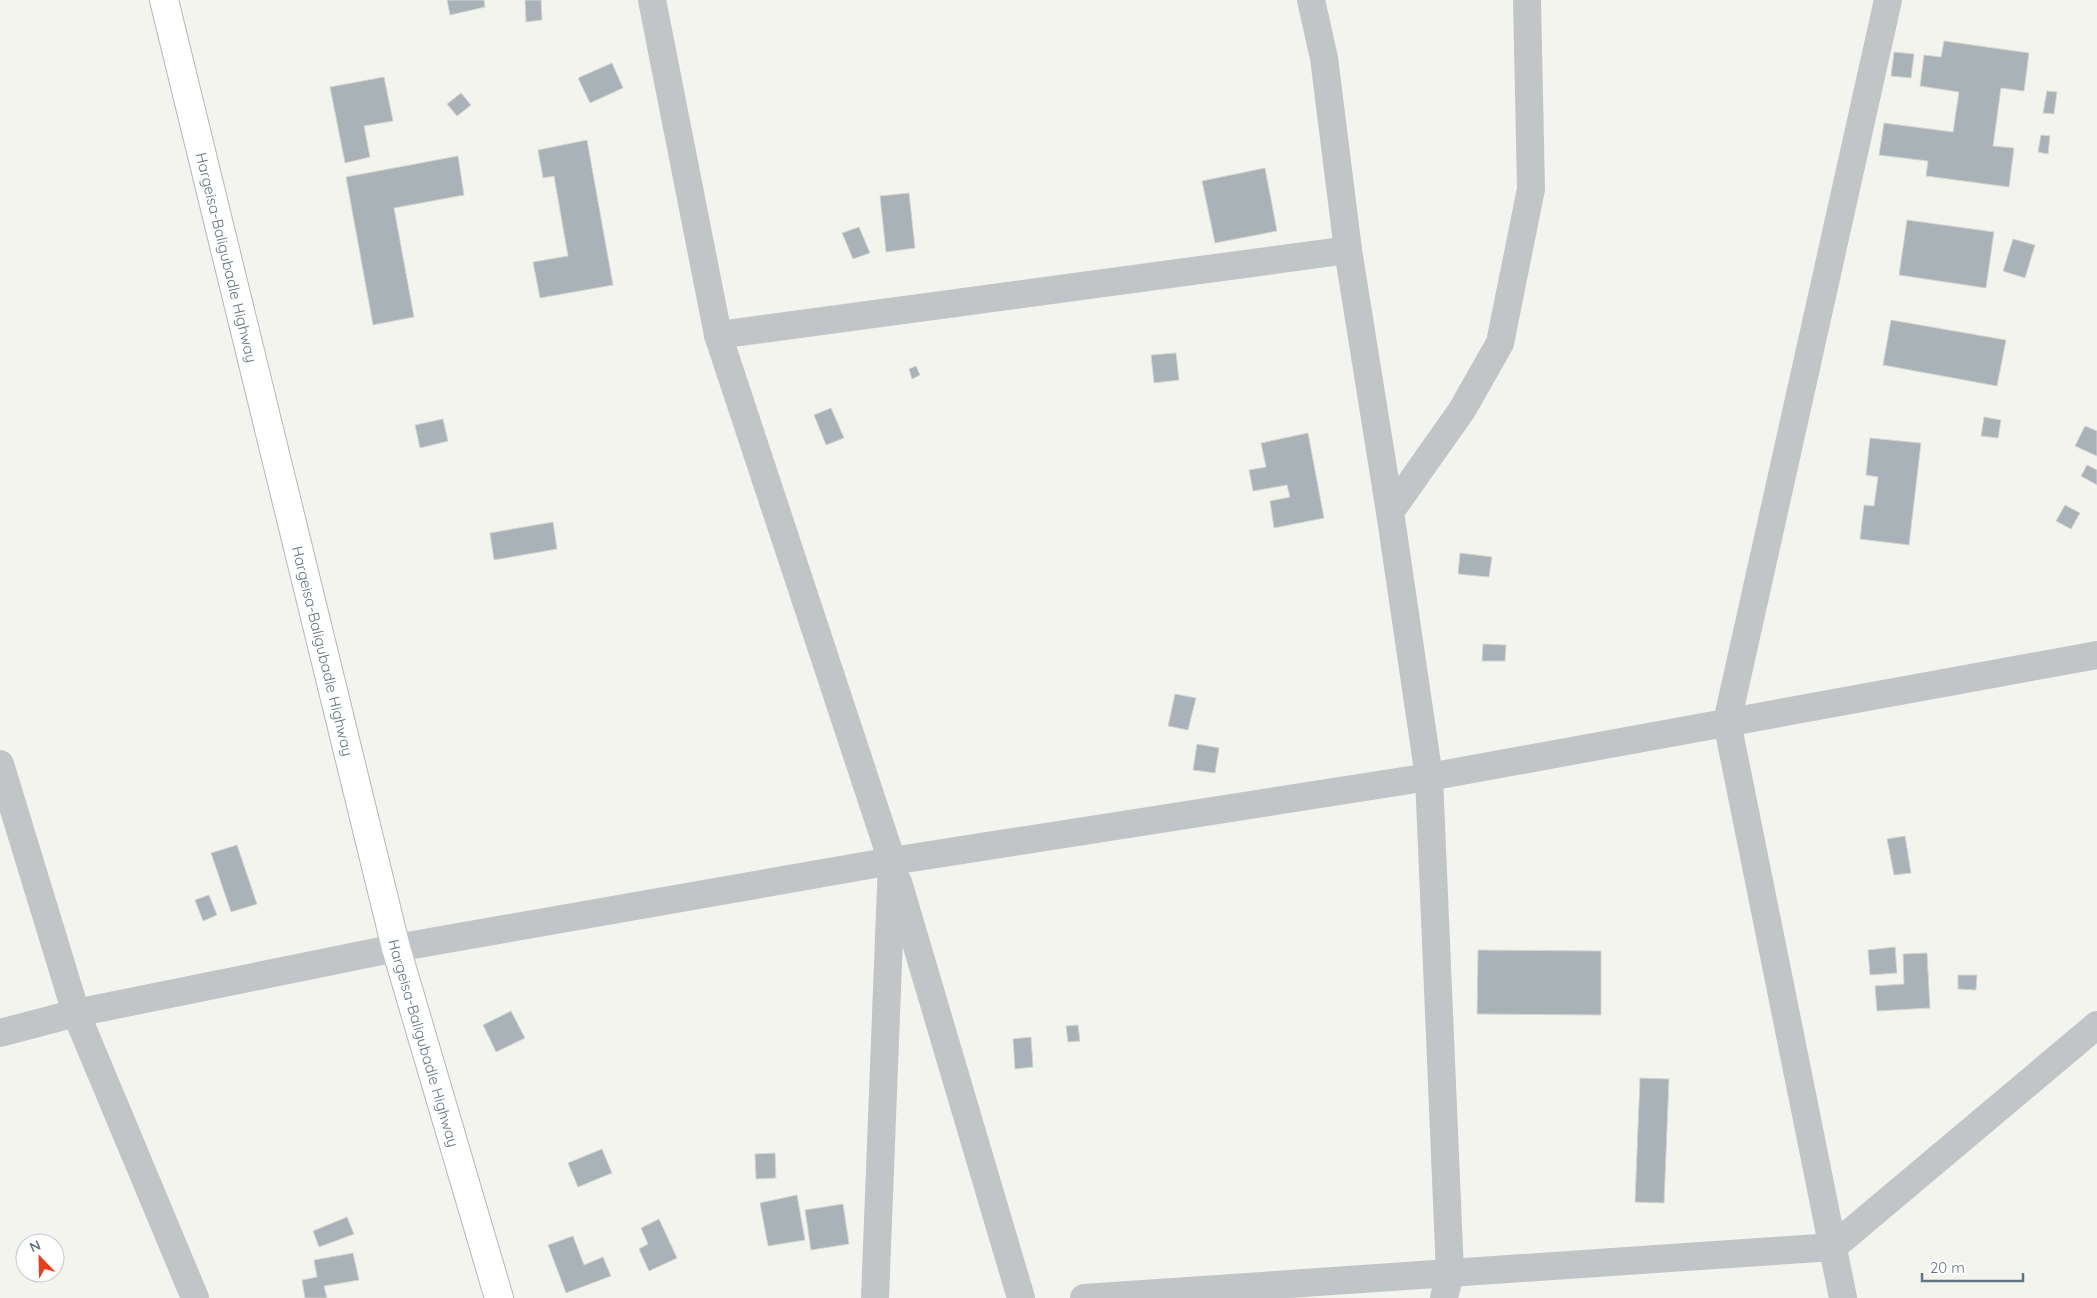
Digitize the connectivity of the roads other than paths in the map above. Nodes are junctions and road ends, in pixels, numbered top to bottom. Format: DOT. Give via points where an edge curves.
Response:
graph roads {
  1 [pos="164,0"];
  2 [pos="652,0"];
  3 [pos="1311,0"];
  4 [pos="1527,0"];
  5 [pos="1888,0"];
  6 [pos="1348,250"];
  7 [pos="718,336"];
  8 [pos="1390,512"];
  9 [pos="2097,655"];
  10 [pos="1727,722"];
  11 [pos="0,764"];
  12 [pos="1429,777"];
  13 [pos="892,861"];
  14 [pos="396,948"];
  15 [pos="76,1012"];
  16 [pos="2097,1025"];
  17 [pos="0,1033"];
  18 [pos="1833,1247"];
  19 [pos="1447,1286"];
  20 [pos="195,1298"];
  21 [pos="500,1298"];
  22 [pos="874,1298"];
  23 [pos="1021,1298"];
  24 [pos="1084,1298"];
  25 [pos="1843,1298"];
  1 -- 14 [label="highway, Hargeisa-Baligubadle Highway"];
  2 -- 7 [label="street"];
  3 -- 6 [label="street" via="1324,58"];
  4 -- 8 [label="street" via="1531,189 1500,343 1462,410"];
  5 -- 10 [label="street"];
  6 -- 7 [label="street"];
  6 -- 8 [label="street"];
  7 -- 13 [label="street"];
  8 -- 12 [label="street"];
  9 -- 10 [label="street"];
  10 -- 12 [label="street"];
  10 -- 18 [label="street"];
  11 -- 15 [label="street"];
  12 -- 13 [label="street"];
  12 -- 19 [label="street"];
  13 -- 14 [label="street"];
  13 -- 22 [label="street"];
  13 -- 23 [label="street"];
  14 -- 15 [label="street"];
  14 -- 21 [label="highway, Hargeisa-Baligubadle Highway"];
  15 -- 17 [label="street"];
  15 -- 20 [label="street"];
  16 -- 18 [label="street"];
  18 -- 19 [label="street"];
  18 -- 25 [label="street"];
  19 -- 24 [label="street"];
}
